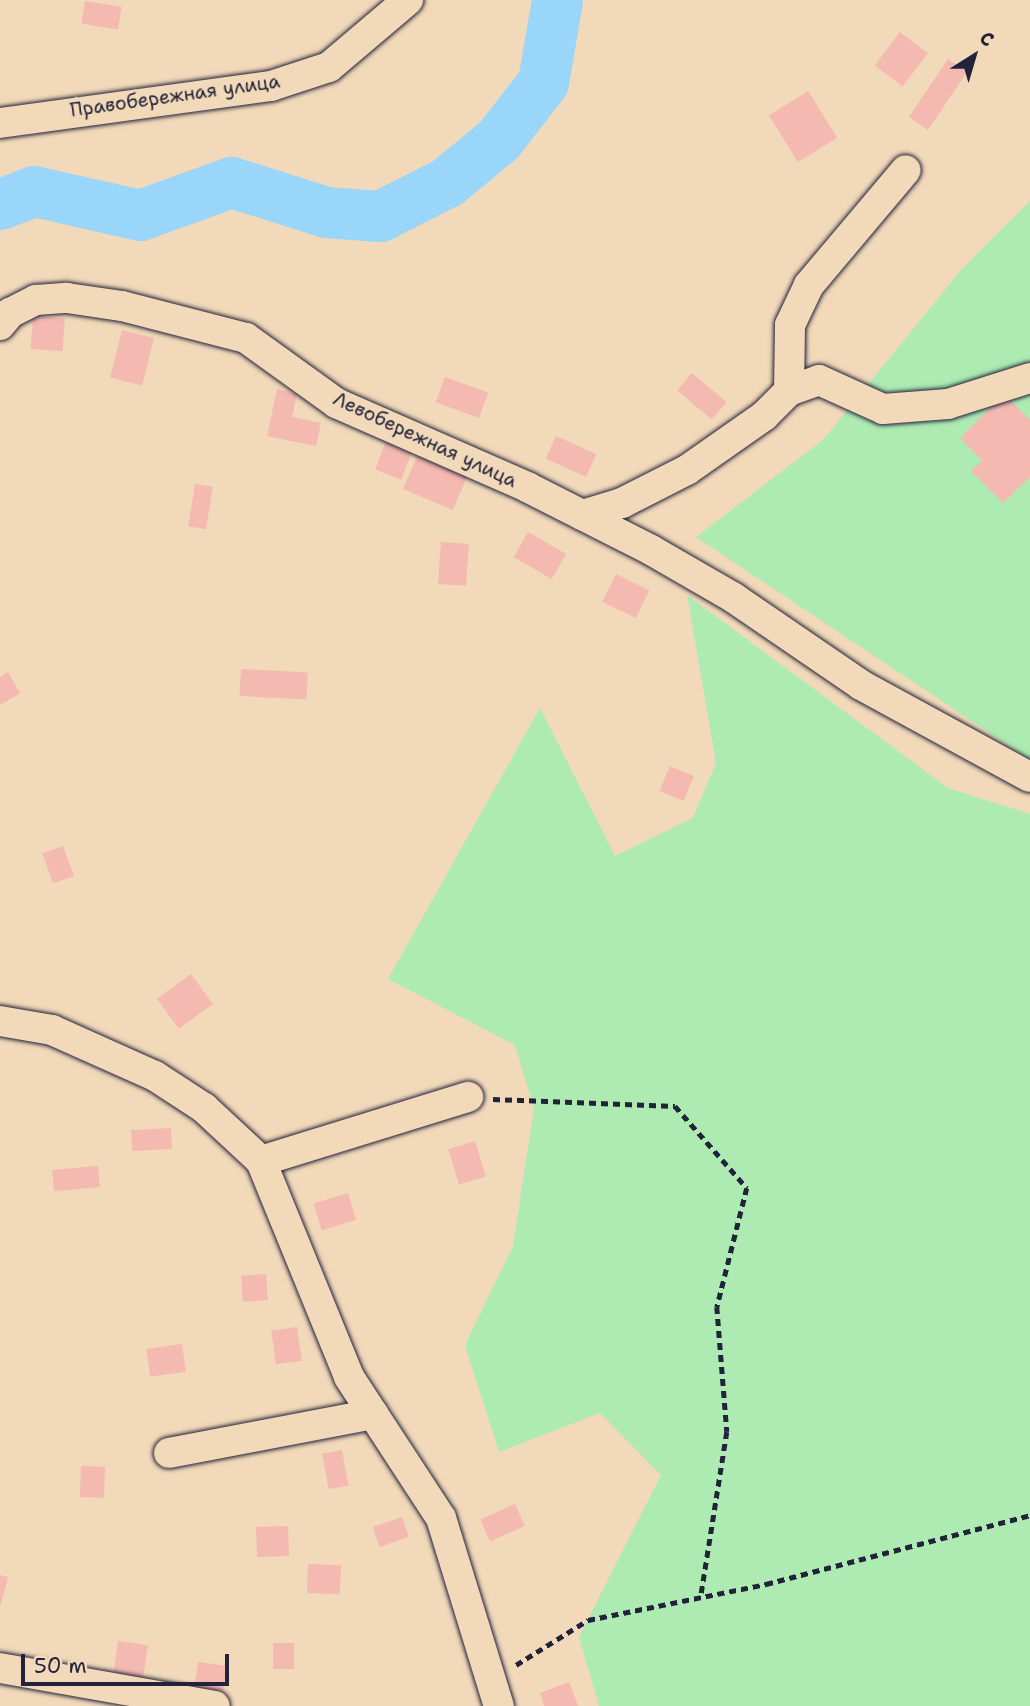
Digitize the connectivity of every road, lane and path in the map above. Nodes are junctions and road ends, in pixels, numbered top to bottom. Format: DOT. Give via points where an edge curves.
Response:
graph roads {
  1 [pos="408,0"];
  2 [pos="0,123"];
  3 [pos="906,170"];
  4 [pos="0,324"];
  5 [pos="1030,378"];
  6 [pos="789,391"];
  7 [pos="582,515"];
  8 [pos="1030,778"];
  9 [pos="0,1021"];
  10 [pos="468,1097"];
  11 [pos="261,1161"];
  12 [pos="373,1414"];
  13 [pos="169,1453"];
  14 [pos="1030,1515"];
  15 [pos="701,1597"];
  16 [pos="0,1668"];
  17 [pos="496,1693"];
  18 [pos="215,1706"];
  1 -- 2 [label="street, Правобережная улица" via="329,67 271,86"];
  3 -- 6 [label="street" via="809,285 790,325"];
  4 -- 7 [label="street, Левобережная улица" via="10,313 36,300 67,298 122,306 246,338 337,403"];
  5 -- 6 [label="street" via="948,404 909,408 883,409 819,380"];
  6 -- 7 [label="street" via="764,415 687,470 622,503"];
  7 -- 8 [label="street, Левобережная улица" via="734,598 861,685"];
  9 -- 11 [label="street" via="52,1030 155,1076 204,1108"];
  10 -- 11 [label="street"];
  10 -- 15 [label="path" via="675,1106 747,1188 717,1307 727,1432"];
  11 -- 12 [label="street" via="349,1377"];
  12 -- 13 [label="street"];
  12 -- 17 [label="street" via="441,1518"];
  14 -- 15 [label="path"];
  15 -- 17 [label="path" via="588,1620"];
  16 -- 18 [label="street"];
}
